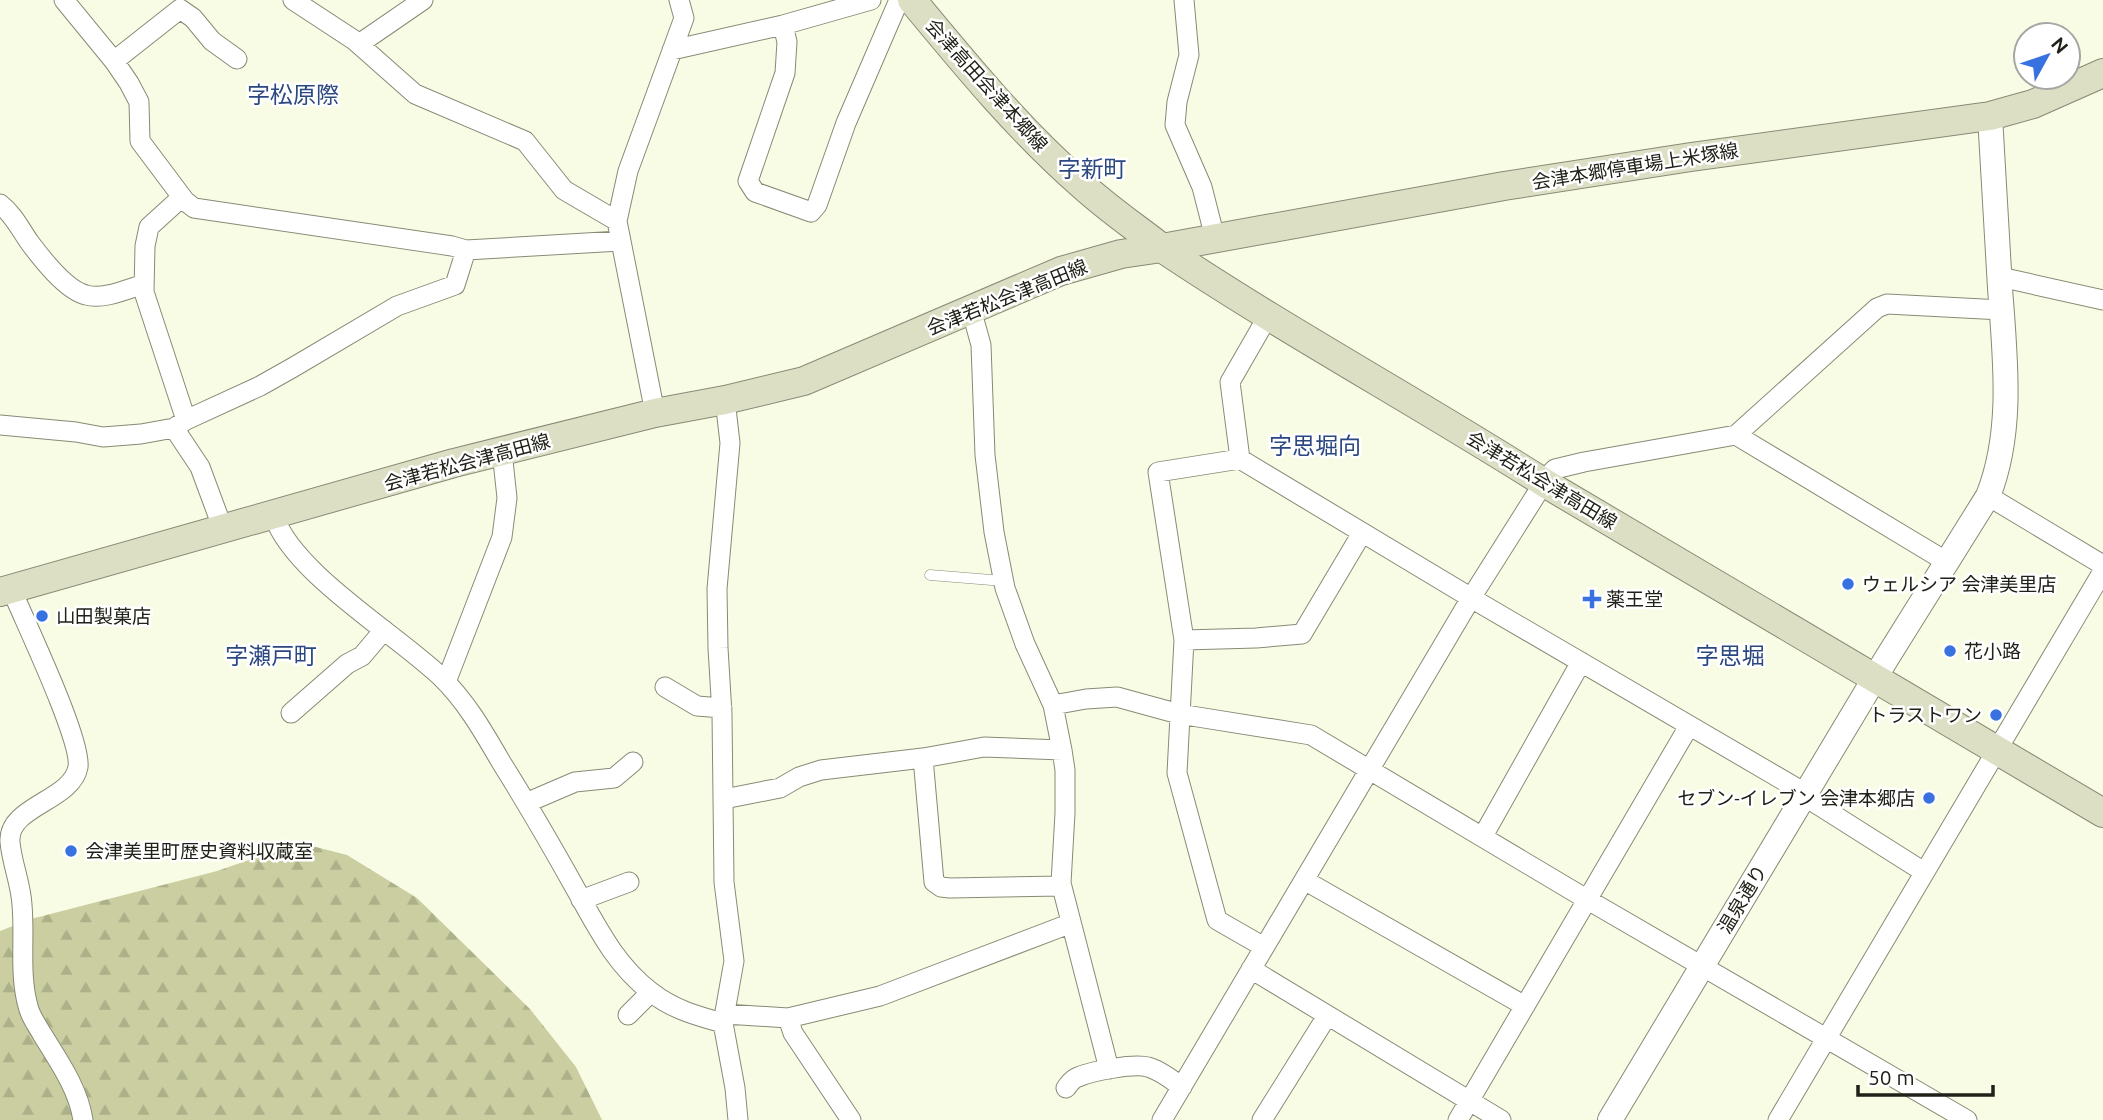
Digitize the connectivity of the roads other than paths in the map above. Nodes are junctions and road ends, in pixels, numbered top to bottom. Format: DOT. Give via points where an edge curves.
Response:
graph roads {
  1 [pos="64,0"];
  2 [pos="293,0"];
  3 [pos="423,0"];
  4 [pos="679,0"];
  5 [pos="871,0"];
  6 [pos="899,0"];
  7 [pos="912,0"];
  8 [pos="1184,0"];
  9 [pos="783,25"];
  10 [pos="359,44"];
  11 [pos="672,50"];
  12 [pos="237,59"];
  13 [pos="114,61"];
  14 [pos="2103,73"];
  15 [pos="1990,116"];
  16 [pos="182,197"];
  17 [pos="0,204"];
  18 [pos="617,221"];
  19 [pos="1215,238"];
  20 [pos="620,242"];
  21 [pos="1162,248"];
  22 [pos="466,250"];
  23 [pos="2000,277"];
  24 [pos="144,284"];
  25 [pos="2103,300"];
  26 [pos="971,309"];
  27 [pos="2002,310"];
  28 [pos="1268,316"];
  29 [pos="725,400"];
  30 [pos="655,413"];
  31 [pos="180,424"];
  32 [pos="0,425"];
  33 [pos="1736,435"];
  34 [pos="502,452"];
  35 [pos="1240,459"];
  36 [pos="1543,482"];
  37 [pos="1988,496"];
  38 [pos="274,516"];
  39 [pos="223,529"];
  40 [pos="1362,533"];
  41 [pos="1947,562"];
  42 [pos="2103,565"];
  43 [pos="2103,571"];
  44 [pos="930,575"];
  45 [pos="1004,581"];
  46 [pos="6,590"];
  47 [pos="1471,598"];
  48 [pos="384,630"];
  49 [pos="1184,640"];
  50 [pos="1581,662"];
  51 [pos="1875,678"];
  52 [pos="446,682"];
  53 [pos="665,687"];
  54 [pos="1053,705"];
  55 [pos="722,708"];
  56 [pos="291,713"];
  57 [pos="1179,714"];
  58 [pos="1689,726"];
  59 [pos="1062,750"];
  60 [pos="1996,750"];
  61 [pos="923,758"];
  62 [pos="633,762"];
  63 [pos="1371,768"];
  64 [pos="1805,793"];
  65 [pos="724,799"];
  66 [pos="526,803"];
  67 [pos="2103,813"];
  68 [pos="1483,836"];
  69 [pos="1924,872"];
  70 [pos="1304,880"];
  71 [pos="629,882"];
  72 [pos="1061,886"];
  73 [pos="581,900"];
  74 [pos="1588,900"];
  75 [pos="1069,924"];
  76 [pos="1264,947"];
  77 [pos="1702,965"];
  78 [pos="1251,970"];
  79 [pos="651,992"];
  80 [pos="1525,1006"];
  81 [pos="628,1015"];
  82 [pos="1327,1016"];
  83 [pos="724,1018"];
  84 [pos="788,1018"];
  85 [pos="1827,1038"];
  86 [pos="1109,1069"];
  87 [pos="1182,1087"];
  88 [pos="1066,1088"];
  89 [pos="1469,1100"];
  90 [pos="83,1120"];
  91 [pos="738,1120"];
  92 [pos="851,1120"];
  93 [pos="1162,1120"];
  94 [pos="1262,1120"];
  95 [pos="1458,1120"];
  96 [pos="1501,1120"];
  97 [pos="1610,1120"];
  98 [pos="1778,1120"];
  99 [pos="1967,1120"];
  1 -- 13 [label="street"];
  2 -- 10 [label="street"];
  3 -- 10 [label="street"];
  4 -- 11 [label="street" via="684,18"];
  5 -- 9 [label="street"];
  6 -- 9 [label="street" via="811,212 755,192 747,178 785,73"];
  7 -- 21 [label="main road, 会津高田会津本郷線" via="1065,170"];
  8 -- 19 [label="street" via="1189,55 1175,125 1202,187"];
  9 -- 11 [label="street"];
  10 -- 18 [label="street" via="415,94 525,141 564,190"];
  11 -- 18 [label="street" via="628,171"];
  12 -- 13 [label="street" via="180,9"];
  13 -- 16 [label="street" via="139,102 140,141"];
  14 -- 15 [label="main road, 会津本郷停車場上米塚線" via="2033,104"];
  15 -- 19 [label="main road, 会津本郷停車場上米塚線" via="1517,184"];
  15 -- 23 [label="street, 温泉通り"];
  16 -- 22 [label="street" via="194,208 207,211"];
  16 -- 24 [label="street" via="149,227"];
  17 -- 24 [label="street" via="53,270 86,295 108,295"];
  18 -- 20 [label="street"];
  19 -- 21 [label="main road, 会津本郷停車場上米塚線"];
  20 -- 22 [label="street"];
  20 -- 30 [label="street"];
  21 -- 26 [label="main road, 会津若松会津高田線" via="1060,271"];
  21 -- 28 [label="main road, 会津若松会津高田線"];
  22 -- 31 [label="street" via="455,285 397,306 260,386"];
  23 -- 25 [label="street"];
  23 -- 27 [label="street, 温泉通り"];
  24 -- 31 [label="street"];
  26 -- 29 [label="main road, 会津若松会津高田線" via="804,381"];
  26 -- 45 [label="street" via="981,345 985,455"];
  27 -- 33 [label="street" via="1887,304 1877,308"];
  27 -- 37 [label="street, 温泉通り" via="2006,394 2002,447"];
  28 -- 35 [label="street" via="1230,382"];
  28 -- 36 [label="main road, 会津若松会津高田線"];
  29 -- 30 [label="main road, 会津若松会津高田線"];
  29 -- 55 [label="street" via="730,443 717,589"];
  30 -- 34 [label="main road, 会津若松会津高田線"];
  31 -- 32 [label="street" via="103,437"];
  31 -- 39 [label="street"];
  33 -- 36 [label="street" via="1555,469"];
  33 -- 41 [label="street"];
  34 -- 38 [label="main road, 会津若松会津高田線"];
  34 -- 52 [label="street" via="507,498 502,537"];
  35 -- 40 [label="street"];
  35 -- 49 [label="street" via="1158,472"];
  36 -- 47 [label="street"];
  36 -- 51 [label="main road, 会津若松会津高田線"];
  37 -- 41 [label="street, 温泉通り"];
  37 -- 42 [label="street"];
  38 -- 39 [label="main road, 会津若松会津高田線"];
  38 -- 48 [label="street" via="285,541 323,580"];
  39 -- 46 [label="main road, 会津若松会津高田線"];
  40 -- 47 [label="street"];
  40 -- 49 [label="street" via="1302,634"];
  41 -- 51 [label="street, 温泉通り"];
  43 -- 60 [label="street"];
  44 -- 45 [label="lane"];
  45 -- 54 [label="street" via="1025,644"];
  46 -- 90 [label="street" via="77,751 73,780 17,821 10,844 22,899 28,1007 80,1100"];
  47 -- 50 [label="street"];
  47 -- 63 [label="street"];
  48 -- 52 [label="street"];
  48 -- 56 [label="street" via="362,656"];
  49 -- 57 [label="street"];
  50 -- 58 [label="street"];
  50 -- 68 [label="street"];
  51 -- 60 [label="main road, 会津若松会津高田線"];
  51 -- 64 [label="street, 温泉通り"];
  52 -- 66 [label="street" via="469,708"];
  53 -- 55 [label="street" via="697,706"];
  54 -- 57 [label="street" via="1116,697"];
  54 -- 59 [label="street"];
  55 -- 65 [label="street"];
  57 -- 63 [label="street" via="1311,735"];
  57 -- 76 [label="street" via="1177,773 1217,920"];
  58 -- 64 [label="street"];
  58 -- 74 [label="street"];
  59 -- 61 [label="street" via="984,747"];
  59 -- 72 [label="street"];
  60 -- 67 [label="main road, 会津若松会津高田線"];
  60 -- 69 [label="street"];
  61 -- 65 [label="street" via="821,770 780,788"];
  61 -- 72 [label="street" via="934,882 950,888"];
  62 -- 66 [label="street" via="614,778 575,782"];
  63 -- 68 [label="street"];
  63 -- 70 [label="street"];
  64 -- 69 [label="street"];
  64 -- 77 [label="street, 温泉通り"];
  65 -- 83 [label="street" via="724,882 734,961"];
  66 -- 73 [label="street"];
  68 -- 74 [label="street"];
  69 -- 85 [label="street"];
  70 -- 76 [label="street"];
  70 -- 80 [label="street"];
  71 -- 73 [label="street"];
  72 -- 75 [label="street"];
  73 -- 79 [label="street" via="619,962"];
  74 -- 77 [label="street"];
  74 -- 80 [label="street"];
  75 -- 84 [label="street" via="880,996"];
  75 -- 86 [label="street"];
  76 -- 78 [label="street"];
  77 -- 85 [label="street"];
  77 -- 97 [label="street, 温泉通り"];
  78 -- 82 [label="street"];
  78 -- 87 [label="street"];
  79 -- 81 [label="street"];
  79 -- 83 [label="street" via="688,1014"];
  80 -- 89 [label="street"];
  82 -- 89 [label="street"];
  82 -- 94 [label="street"];
  83 -- 84 [label="street"];
  83 -- 91 [label="street"];
  84 -- 92 [label="street"];
  85 -- 98 [label="street"];
  85 -- 99 [label="street"];
  86 -- 87 [label="street" via="1151,1067"];
  86 -- 88 [label="street" via="1079,1076"];
  87 -- 93 [label="street"];
  89 -- 95 [label="street"];
  89 -- 96 [label="street"];
}
